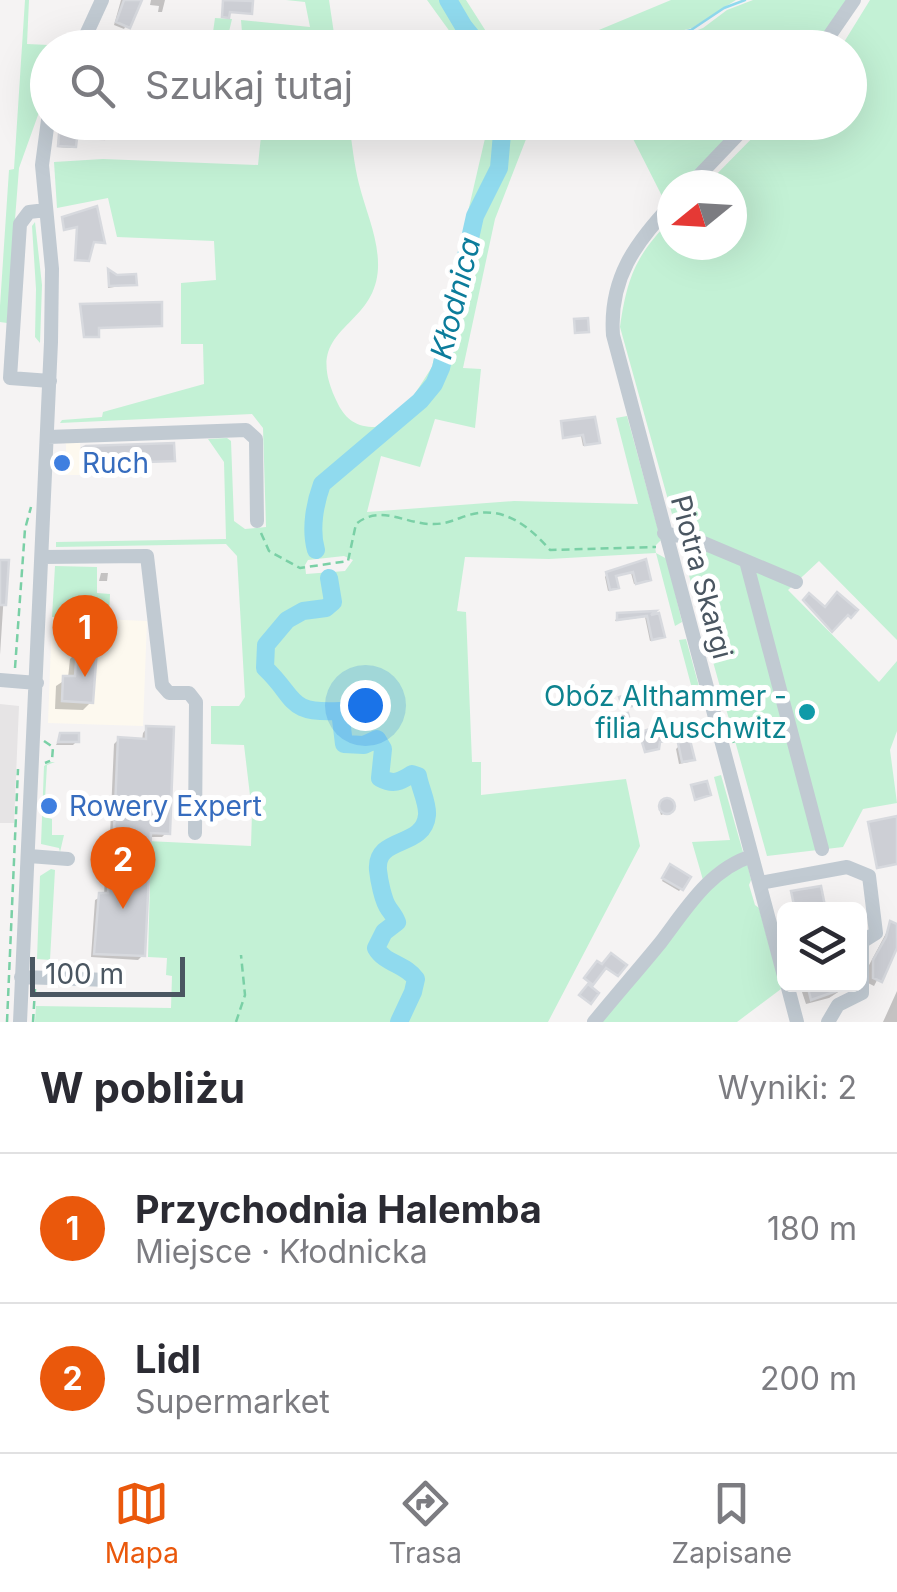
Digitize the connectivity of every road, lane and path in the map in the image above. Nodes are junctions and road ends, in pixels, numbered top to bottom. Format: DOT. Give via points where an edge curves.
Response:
graph roads {
  1 [pos="102,0"];
  2 [pos="854,0"];
  3 [pos="88,30"];
  4 [pos="833,30"];
  5 [pos="45,140"];
  6 [pos="733,140"];
  7 [pos="704,170"];
  8 [pos="46,210"];
  9 [pos="657,220"];
  10 [pos="5,378"];
  11 [pos="50,381"];
  12 [pos="48,436"];
  13 [pos="33,500"];
  14 [pos="257,521"];
  15 [pos="666,540"];
  16 [pos="42,557"];
  17 [pos="746,561"];
  18 [pos="796,582"];
  19 [pos="7,681"];
  20 [pos="36,682"];
  21 [pos="789,725"];
  22 [pos="722,745"];
  23 [pos="19,758"];
  24 [pos="196,833"];
  25 [pos="822,850"];
  26 [pos="29,856"];
  27 [pos="752,856"];
  28 [pos="68,859"];
  29 [pos="760,883"];
  30 [pos="867,939"];
  31 [pos="777,941"];
  32 [pos="240,955"];
  33 [pos="21,977"];
  34 [pos="109,980"];
  35 [pos="789,992"];
  36 [pos="862,992"];
  37 [pos="7,1022"];
  38 [pos="20,1022"];
  39 [pos="236,1022"];
  40 [pos="594,1022"];
  41 [pos="797,1022"];
  42 [pos="828,1022"];
  1 -- 3 [label="street"];
  2 -- 4 [label="street"];
  5 -- 8 [label="street"];
  6 -- 7 [label="street"];
  8 -- 10 [label="street" via="29,212 20,224"];
  8 -- 11 [label="street" via="53,290"];
  9 -- 15 [label="street, Piotra Skargi" via="627,259 612,316"];
  10 -- 11 [label="street"];
  11 -- 12 [label="street"];
  12 -- 14 [label="street" via="246,430 256,439"];
  12 -- 16 [label="street"];
  13 -- 19 [label="path"];
  14 -- 15 [label="path" via="269,551 300,568 348,561 356,524 368,517 435,525 493,512 532,529 550,550"];
  15 -- 17 [label="street" via="694,539"];
  15 -- 22 [label="street, Piotra Skargi"];
  16 -- 20 [label="street"];
  16 -- 24 [label="street" via="147,556 162,685 196,702"];
  17 -- 18 [label="street"];
  17 -- 21 [label="street"];
  19 -- 20 [label="street"];
  20 -- 26 [label="street"];
  21 -- 22 [label="path"];
  21 -- 25 [label="street"];
  22 -- 27 [label="street, Piotra Skargi"];
  23 -- 37 [label="path"];
  26 -- 28 [label="street"];
  26 -- 33 [label="street"];
  27 -- 29 [label="street, Piotra Skargi"];
  27 -- 40 [label="street" via="720,872 691,901"];
  29 -- 30 [label="street" via="848,866 869,876 876,933"];
  29 -- 31 [label="street, Piotra Skargi"];
  32 -- 39 [label="path" via="245,995"];
  33 -- 34 [label="street"];
  33 -- 38 [label="street"];
  35 -- 41 [label="street"];
  36 -- 42 [label="street" via="838,1005"];
}
